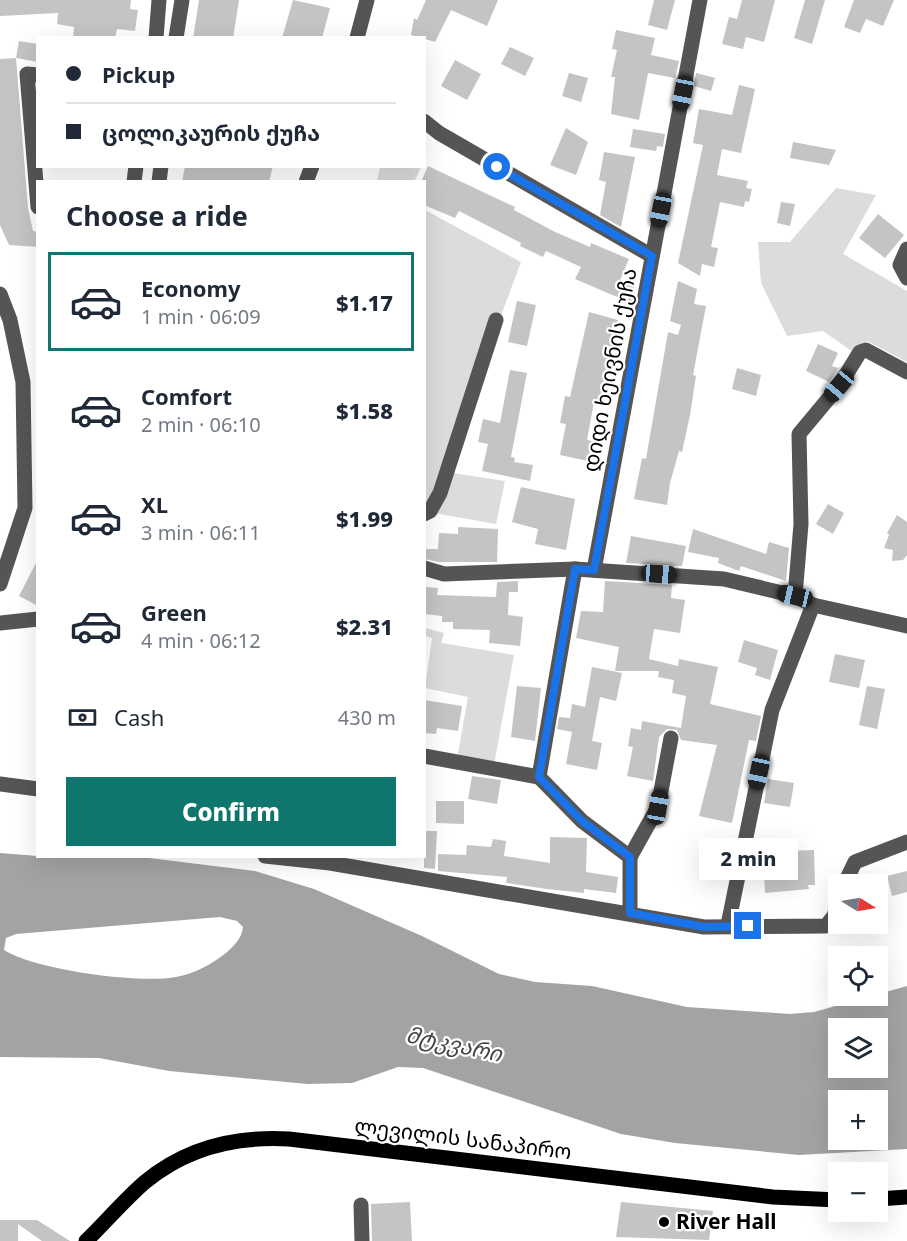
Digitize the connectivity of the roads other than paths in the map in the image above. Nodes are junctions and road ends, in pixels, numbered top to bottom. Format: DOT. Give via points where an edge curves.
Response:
graph roads {
  1 [pos="159,0"];
  2 [pos="182,0"];
  3 [pos="367,0"];
  4 [pos="700,0"];
  5 [pos="156,36"];
  6 [pos="176,36"];
  7 [pos="358,36"];
  8 [pos="36,75"];
  9 [pos="426,123"];
  10 [pos="36,183"];
  11 [pos="907,249"];
  12 [pos="652,256"];
  13 [pos="907,278"];
  14 [pos="0,294"];
  15 [pos="496,320"];
  16 [pos="907,372"];
  17 [pos="30,382"];
  18 [pos="31,508"];
  19 [pos="426,513"];
  20 [pos="426,569"];
  21 [pos="575,569"];
  22 [pos="594,570"];
  23 [pos="0,584"];
  24 [pos="795,596"];
  25 [pos="813,605"];
  26 [pos="36,619"];
  27 [pos="0,623"];
  28 [pos="907,626"];
  29 [pos="671,738"];
  30 [pos="426,756"];
  31 [pos="539,777"];
  32 [pos="0,784"];
  33 [pos="36,789"];
  34 [pos="907,842"];
  35 [pos="630,857"];
  36 [pos="284,858"];
  37 [pos="849,874"];
  38 [pos="630,913"];
  39 [pos="828,924"];
  40 [pos="728,926"];
  41 [pos="907,1197"];
  42 [pos="888,1198"];
  43 [pos="828,1200"];
  44 [pos="361,1205"];
  45 [pos="108,1220"];
  46 [pos="86,1241"];
  47 [pos="96,1241"];
  48 [pos="362,1241"];
  1 -- 5 [label="street"];
  2 -- 6 [label="street"];
  3 -- 7 [label="street"];
  4 -- 12 [label="street, დიდი ხეივნის ქუჩა"];
  8 -- 10 [label="street" via="27,74"];
  9 -- 12 [label="street"];
  11 -- 13 [label="street" via="900,265"];
  12 -- 22 [label="street, დიდი ხეივნის ქუჩა"];
  14 -- 17 [label="street"];
  15 -- 19 [label="street" via="440,493"];
  16 -- 24 [label="street" via="866,350 860,352 839,386 799,434 801,524"];
  17 -- 18 [label="street"];
  18 -- 23 [label="street"];
  20 -- 21 [label="street" via="444,574"];
  21 -- 22 [label="street"];
  21 -- 31 [label="street"];
  22 -- 24 [label="street" via="724,579"];
  24 -- 25 [label="street"];
  25 -- 28 [label="street"];
  25 -- 40 [label="street" via="772,710"];
  26 -- 27 [label="street"];
  29 -- 35 [label="street" via="658,807"];
  30 -- 31 [label="street"];
  31 -- 35 [label="street" via="582,821"];
  32 -- 33 [label="street"];
  34 -- 37 [label="street" via="855,862"];
  35 -- 38 [label="street"];
  36 -- 38 [label="street"];
  38 -- 40 [label="street" via="704,927"];
  39 -- 40 [label="street"];
  41 -- 42 [label="main road"];
  43 -- 45 [label="main road, ლევილის სანაპირო" via="772,1197 289,1139 253,1139 219,1145 178,1161 143,1184"];
  44 -- 48 [label="street"];
  45 -- 46 [label="main road, ლევილის სანაპირო"];
  45 -- 47 [label="main road, ლევილის სანაპირო"];
}
